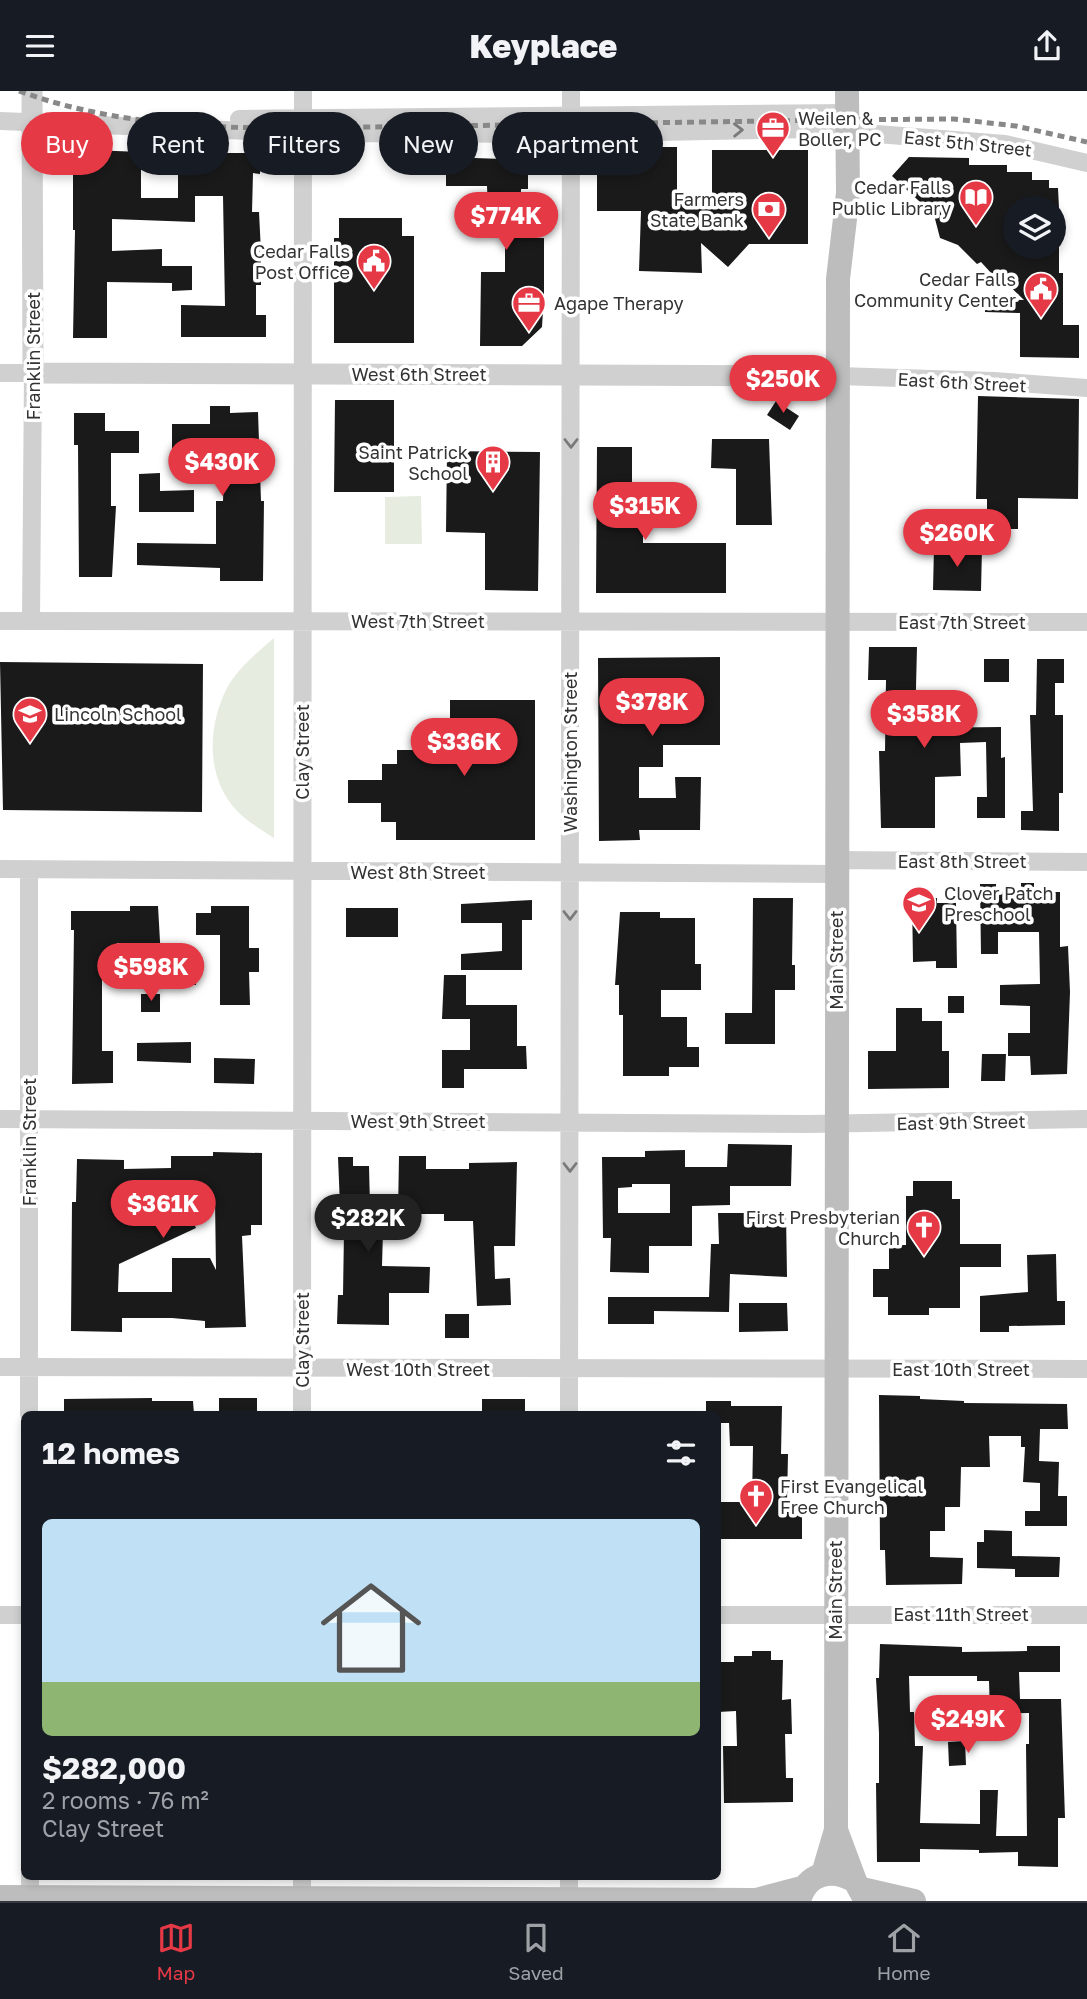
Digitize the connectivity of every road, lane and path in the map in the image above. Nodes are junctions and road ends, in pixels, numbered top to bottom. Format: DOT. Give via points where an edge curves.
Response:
graph roads {
  1 [pos="33,91"];
  2 [pos="303,91"];
  3 [pos="571,91"];
  4 [pos="33,112"];
  5 [pos="303,112"];
  6 [pos="571,112"];
  7 [pos="848,112"];
  8 [pos="0,121"];
  9 [pos="21,121"];
  10 [pos="663,121"];
  11 [pos="113,122"];
  12 [pos="243,125"];
  13 [pos="492,125"];
  14 [pos="365,126"];
  15 [pos="1087,163"];
  16 [pos="33,175"];
  17 [pos="303,175"];
  18 [pos="571,175"];
  19 [pos="0,373"];
  20 [pos="33,373"];
  21 [pos="303,373"];
  22 [pos="571,375"];
  23 [pos="838,376"];
  24 [pos="1087,388"];
  25 [pos="0,621"];
  26 [pos="32,621"];
  27 [pos="570,621"];
  28 [pos="302,622"];
  29 [pos="837,622"];
  30 [pos="1087,622"];
  31 [pos="1087,862"];
  32 [pos="836,867"];
  33 [pos="0,869"];
  34 [pos="29,869"];
  35 [pos="302,871"];
  36 [pos="570,872"];
  37 [pos="0,1119"];
  38 [pos="29,1119"];
  39 [pos="1087,1119"];
  40 [pos="302,1121"];
  41 [pos="570,1122"];
  42 [pos="836,1124"];
  43 [pos="0,1367"];
  44 [pos="29,1367"];
  45 [pos="302,1369"];
  46 [pos="1087,1369"];
  47 [pos="569,1370"];
  48 [pos="835,1370"];
  49 [pos="30,1411"];
  50 [pos="302,1411"];
  51 [pos="569,1411"];
  52 [pos="835,1614"];
  53 [pos="0,1615"];
  54 [pos="21,1615"];
  55 [pos="721,1615"];
  56 [pos="1087,1615"];
  57 [pos="836,1830"];
  58 [pos="809,1887"];
  59 [pos="861,1890"];
  60 [pos="30,1891"];
  61 [pos="302,1891"];
  62 [pos="569,1892"];
  63 [pos="0,1897"];
  64 [pos="757,1900"];
  65 [pos="914,1901"];
  1 -- 4 [label="street, Franklin Street"];
  2 -- 5 [label="street, Clay Street"];
  3 -- 6 [label="street, Washington Street"];
  7 -- 10 [label="street, East 5th Street"];
  7 -- 15 [label="street, East 5th Street"];
  7 -- 23 [label="main road, Main Street" via="848,193 838,279"];
  8 -- 9 [label="street, East 5th Street"];
  11 -- 12 [label="street, East 5th Street"];
  13 -- 14 [label="street, East 5th Street"];
  16 -- 20 [label="street, Franklin Street"];
  17 -- 21 [label="street, Clay Street"];
  18 -- 22 [label="street, Washington Street"];
  19 -- 20 [label="street, West 6th Street"];
  20 -- 21 [label="street, West 6th Street"];
  20 -- 26 [label="street, Franklin Street"];
  21 -- 22 [label="street, West 6th Street"];
  21 -- 28 [label="street, Clay Street"];
  22 -- 23 [label="street, West 6th Street"];
  22 -- 27 [label="street, Washington Street, one-way"];
  23 -- 24 [label="street, East 6th Street"];
  23 -- 29 [label="main road, Main Street"];
  25 -- 26 [label="street, West 7th Street"];
  26 -- 28 [label="street, West 7th Street"];
  27 -- 28 [label="street, West 7th Street"];
  27 -- 29 [label="street, West 7th Street"];
  27 -- 36 [label="street, Washington Street"];
  28 -- 35 [label="street, Clay Street"];
  29 -- 30 [label="street, East 7th Street"];
  29 -- 32 [label="main road, Main Street"];
  31 -- 32 [label="street, East 8th Street"];
  32 -- 36 [label="street, West 8th Street"];
  32 -- 42 [label="main road, Main Street"];
  33 -- 34 [label="street, West 8th Street"];
  34 -- 35 [label="street, West 8th Street"];
  34 -- 38 [label="street, Franklin Street"];
  35 -- 36 [label="street, West 8th Street"];
  35 -- 40 [label="street, Clay Street"];
  36 -- 41 [label="street, Washington Street, one-way"];
  37 -- 38 [label="street, West 9th Street"];
  38 -- 40 [label="street, West 9th Street"];
  38 -- 44 [label="street, Franklin Street"];
  39 -- 42 [label="street, East 9th Street"];
  40 -- 41 [label="street, West 9th Street"];
  40 -- 45 [label="street, Clay Street"];
  41 -- 42 [label="street, West 9th Street"];
  41 -- 47 [label="street, Washington Street, one-way"];
  42 -- 48 [label="main road, Main Street"];
  43 -- 44 [label="street, West 10th Street"];
  44 -- 45 [label="street, West 10th Street"];
  44 -- 49 [label="street, Franklin Street"];
  45 -- 47 [label="street, West 10th Street"];
  45 -- 50 [label="street, Clay Street"];
  46 -- 48 [label="street, East 10th Street"];
  47 -- 48 [label="street, West 10th Street"];
  47 -- 51 [label="street, Washington Street"];
  48 -- 52 [label="main road, Main Street"];
  52 -- 55 [label="street, East 11th Street"];
  52 -- 56 [label="street, East 11th Street"];
  52 -- 57 [label="main road, Main Street"];
  53 -- 54 [label="street"];
  57 -- 58 [label="main road, Main Street"];
  57 -- 59 [label="main road, Main Street"];
  58 -- 59 [label="main road" via="845,1875"];
  58 -- 64 [label="main road"];
  59 -- 65 [label="main road"];
  60 -- 61 [label="main road"];
  60 -- 63 [label="main road"];
  61 -- 62 [label="main road"];
  62 -- 64 [label="main road"];
}
